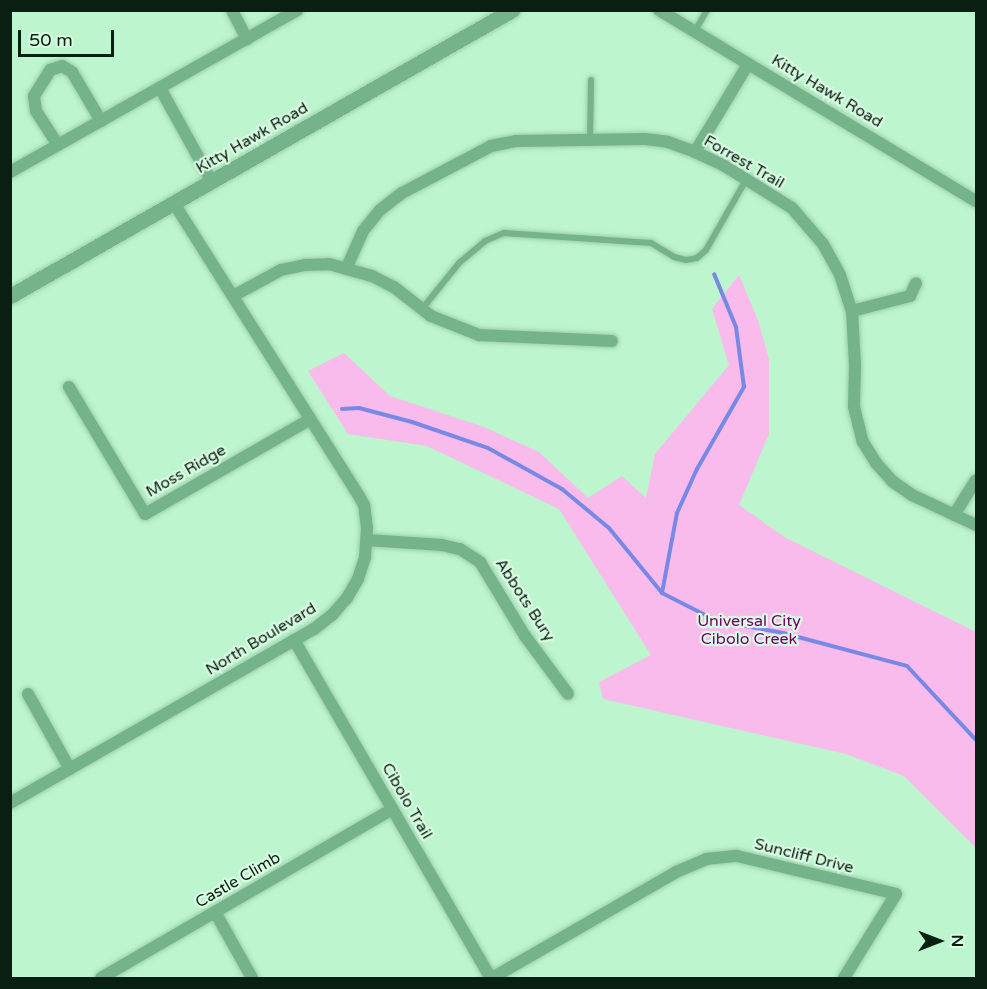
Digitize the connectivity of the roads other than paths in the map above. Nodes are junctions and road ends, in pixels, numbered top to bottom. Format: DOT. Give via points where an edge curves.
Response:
graph roads {
  1 [pos="232,10"];
  2 [pos="297,10"];
  3 [pos="512,10"];
  4 [pos="659,10"];
  5 [pos="707,10"];
  6 [pos="694,32"];
  7 [pos="247,39"];
  8 [pos="748,64"];
  9 [pos="591,80"];
  10 [pos="160,88"];
  11 [pos="100,121"];
  12 [pos="590,140"];
  13 [pos="58,146"];
  14 [pos="695,152"];
  15 [pos="10,172"];
  16 [pos="746,180"];
  17 [pos="212,182"];
  18 [pos="976,201"];
  19 [pos="174,203"];
  20 [pos="347,267"];
  21 [pos="916,283"];
  22 [pos="10,296"];
  23 [pos="232,296"];
  24 [pos="422,309"];
  25 [pos="852,311"];
  26 [pos="612,341"];
  27 [pos="69,387"];
  28 [pos="309,420"];
  29 [pos="976,480"];
  30 [pos="954,515"];
  31 [pos="976,525"];
  32 [pos="367,540"];
  33 [pos="294,640"];
  34 [pos="28,694"];
  35 [pos="568,694"];
  36 [pos="70,769"];
  37 [pos="10,803"];
  38 [pos="392,809"];
  39 [pos="215,912"];
  40 [pos="100,978"];
  41 [pos="252,978"];
  42 [pos="491,978"];
  43 [pos="844,978"];
  1 -- 7 [label="street"];
  2 -- 7 [label="street"];
  3 -- 17 [label="street, Kitty Hawk Road"];
  4 -- 6 [label="street, Kitty Hawk Road"];
  5 -- 6 [label="lane"];
  6 -- 8 [label="street, Kitty Hawk Road"];
  7 -- 10 [label="street"];
  8 -- 14 [label="street"];
  8 -- 18 [label="street, Kitty Hawk Road"];
  9 -- 12 [label="lane"];
  10 -- 11 [label="street"];
  10 -- 17 [label="street"];
  11 -- 13 [label="street"];
  11 -- 13 [label="street" via="72,72 62,66 50,70 34,96 36,111"];
  12 -- 14 [label="street, Forrest Trail" via="645,139"];
  12 -- 20 [label="street, Forrest Trail" via="516,141 478,150 402,193 380,210 360,237"];
  13 -- 15 [label="street"];
  14 -- 16 [label="street, Forrest Trail"];
  16 -- 24 [label="lane" via="706,250 697,258 674,257 651,243 504,233 485,241 459,263"];
  16 -- 25 [label="street, Forrest Trail" via="792,208 824,244"];
  17 -- 19 [label="street, Kitty Hawk Road"];
  19 -- 22 [label="street, Kitty Hawk Road"];
  19 -- 23 [label="street, North Boulevard"];
  20 -- 23 [label="street" via="293,267"];
  20 -- 24 [label="street" via="394,287"];
  21 -- 25 [label="street" via="910,296"];
  23 -- 28 [label="street, North Boulevard"];
  24 -- 26 [label="street" via="447,324 479,335"];
  25 -- 30 [label="street, Forrest Trail" via="854,407 863,442 892,481"];
  27 -- 28 [label="street, Moss Ridge" via="145,514"];
  28 -- 32 [label="street, North Boulevard" via="364,505"];
  29 -- 30 [label="street"];
  30 -- 31 [label="street, Forrest Trail"];
  32 -- 33 [label="street, North Boulevard" via="358,579 347,598 332,615"];
  32 -- 35 [label="street, Abbots Bury" via="442,545 460,549 480,562 525,636"];
  33 -- 36 [label="street, North Boulevard"];
  33 -- 38 [label="street, Cibolo Trail"];
  34 -- 36 [label="street"];
  36 -- 37 [label="street, North Boulevard"];
  38 -- 39 [label="street, Castle Climb"];
  38 -- 42 [label="street, Cibolo Trail"];
  39 -- 40 [label="street, Castle Climb"];
  39 -- 41 [label="street"];
  42 -- 43 [label="street, Suncliff Drive" via="676,872 706,859 737,856 896,894"];
}
